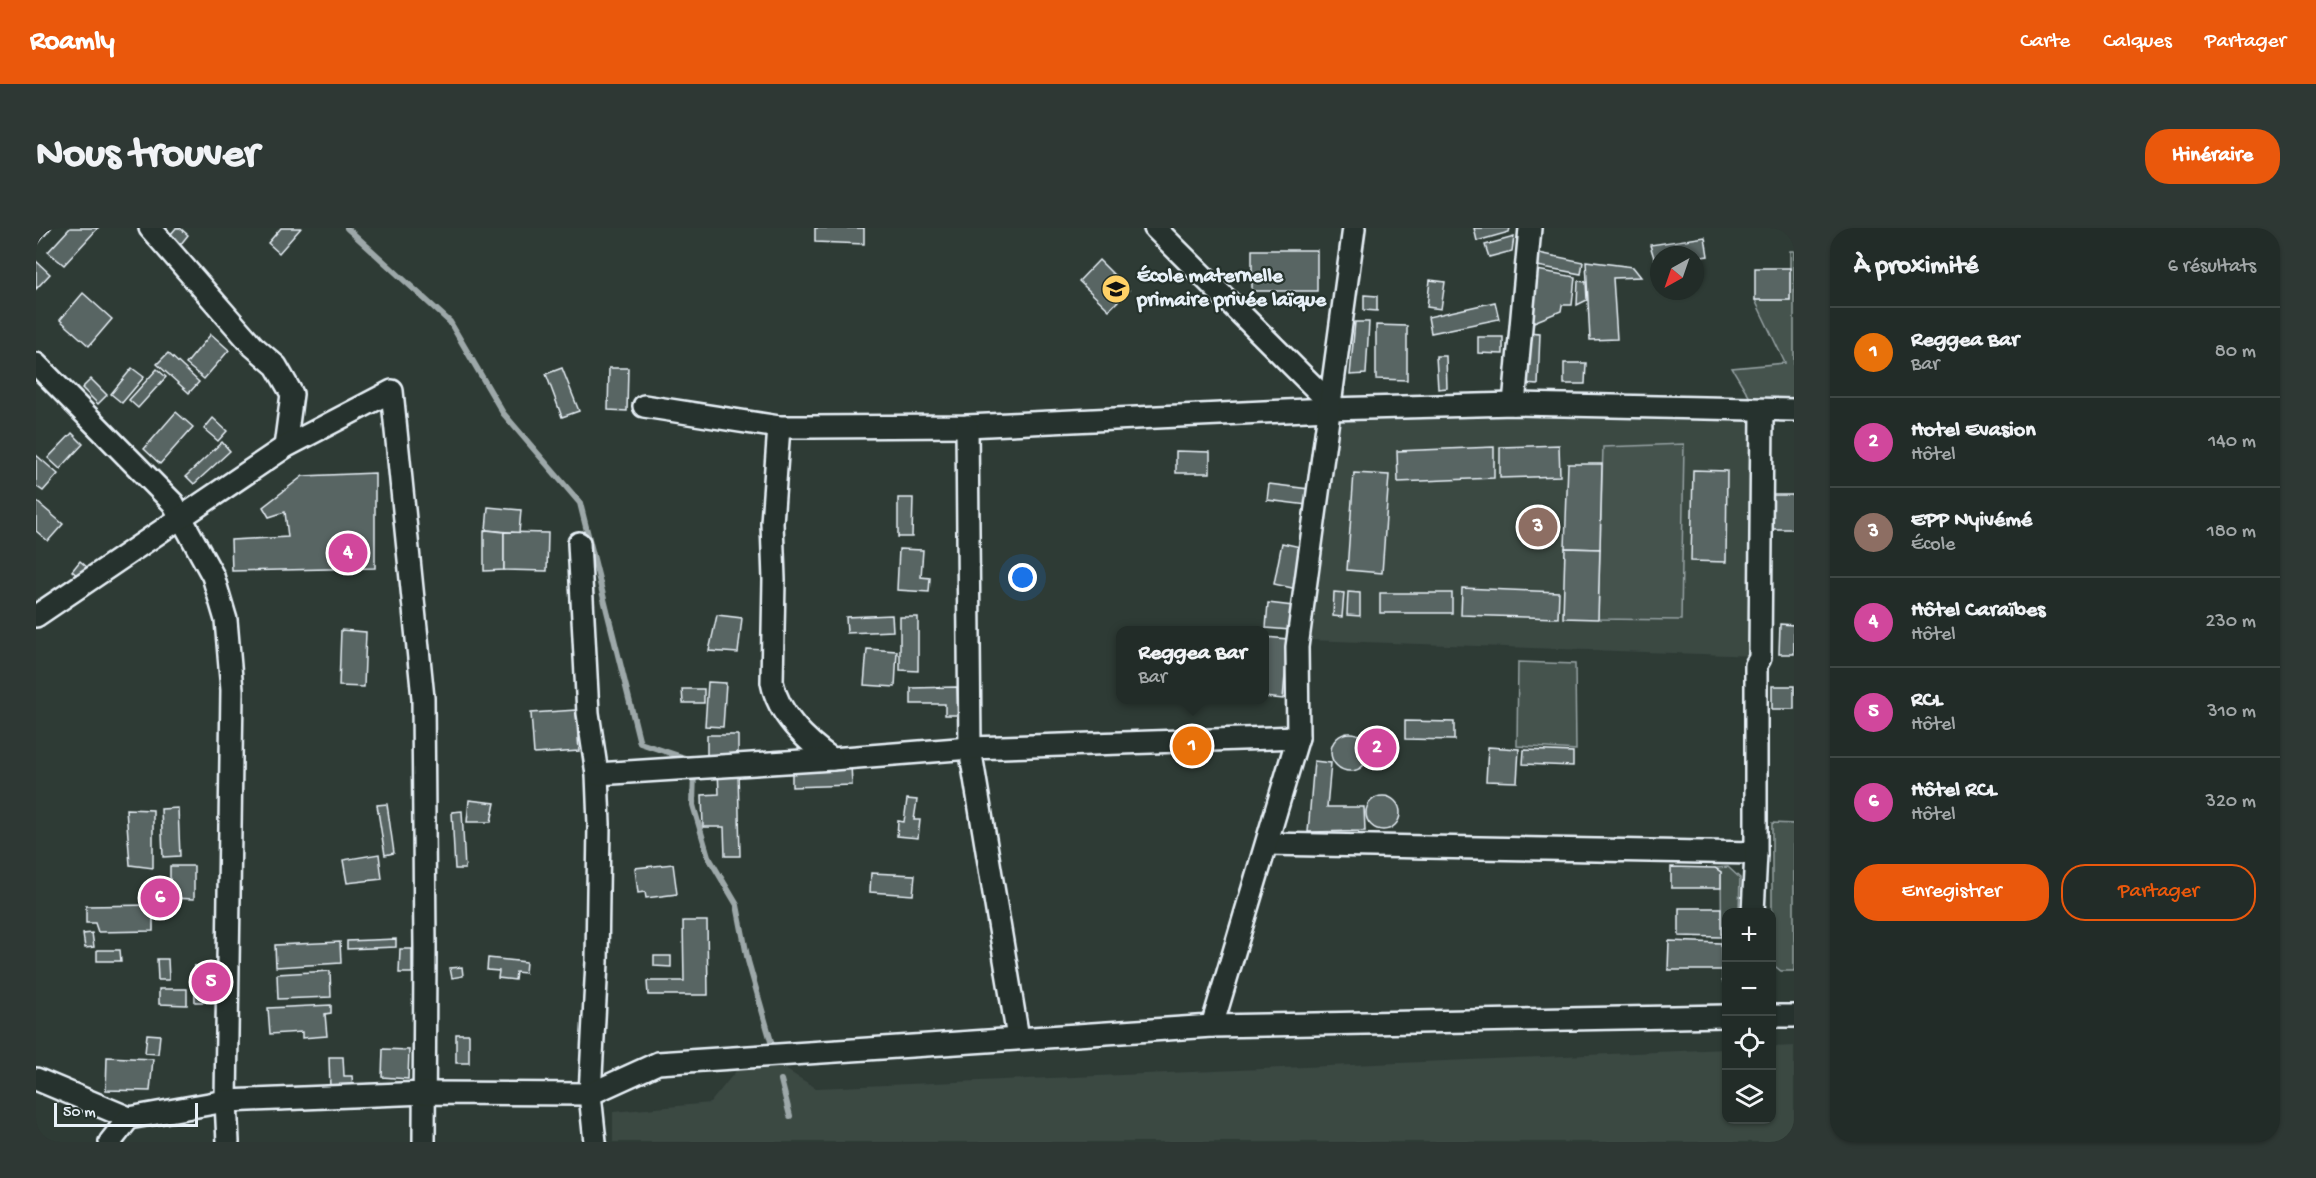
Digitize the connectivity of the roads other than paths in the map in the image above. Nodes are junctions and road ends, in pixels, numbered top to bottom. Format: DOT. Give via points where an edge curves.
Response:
graph roads {
  1 [pos="150,228"];
  2 [pos="1155,228"];
  3 [pos="1354,228"];
  4 [pos="1530,228"];
  5 [pos="36,364"];
  6 [pos="1514,404"];
  7 [pos="644,406"];
  8 [pos="1330,406"];
  9 [pos="1794,410"];
  10 [pos="1762,411"];
  11 [pos="967,426"];
  12 [pos="779,427"];
  13 [pos="285,447"];
  14 [pos="181,518"];
  15 [pos="579,543"];
  16 [pos="36,616"];
  17 [pos="1298,737"];
  18 [pos="970,748"];
  19 [pos="832,759"];
  20 [pos="597,774"];
  21 [pos="1267,844"];
  22 [pos="1756,853"];
  23 [pos="1753,908"];
  24 [pos="1776,1016"];
  25 [pos="1794,1016"];
  26 [pos="1722,1017"];
  27 [pos="1212,1026"];
  28 [pos="1018,1038"];
  29 [pos="36,1079"];
  30 [pos="425,1093"];
  31 [pos="590,1094"];
  32 [pos="226,1101"];
  33 [pos="129,1119"];
  34 [pos="110,1142"];
  35 [pos="228,1142"];
  36 [pos="424,1142"];
  37 [pos="595,1142"];
  1 -- 13 [label="street" via="253,346 276,366 292,394"];
  2 -- 8 [label="street"];
  3 -- 8 [label="street"];
  4 -- 6 [label="street"];
  5 -- 14 [label="street" via="173,502"];
  6 -- 8 [label="street"];
  6 -- 10 [label="street"];
  7 -- 12 [label="street"];
  8 -- 11 [label="street"];
  8 -- 17 [label="street" via="1297,647"];
  9 -- 10 [label="street"];
  10 -- 22 [label="street"];
  11 -- 12 [label="street"];
  11 -- 18 [label="street"];
  12 -- 19 [label="street" via="772,523 772,682 774,694 801,734"];
  13 -- 14 [label="street"];
  13 -- 30 [label="street" via="392,392 423,698"];
  14 -- 16 [label="street"];
  14 -- 32 [label="street" via="213,576 226,620 232,690"];
  15 -- 20 [label="street" via="588,713"];
  17 -- 18 [label="street"];
  17 -- 21 [label="street"];
  18 -- 19 [label="street"];
  18 -- 28 [label="street"];
  19 -- 20 [label="street"];
  20 -- 31 [label="street" via="597,962"];
  21 -- 22 [label="street"];
  21 -- 27 [label="street"];
  22 -- 23 [label="street"];
  24 -- 25 [label="street"];
  26 -- 27 [label="street"];
  27 -- 28 [label="street"];
  28 -- 31 [label="street" via="657,1063"];
  29 -- 33 [label="street"];
  30 -- 31 [label="street"];
  30 -- 32 [label="street"];
  30 -- 36 [label="street"];
  31 -- 37 [label="street"];
  32 -- 33 [label="street"];
  32 -- 35 [label="street"];
  33 -- 34 [label="street"];
}
